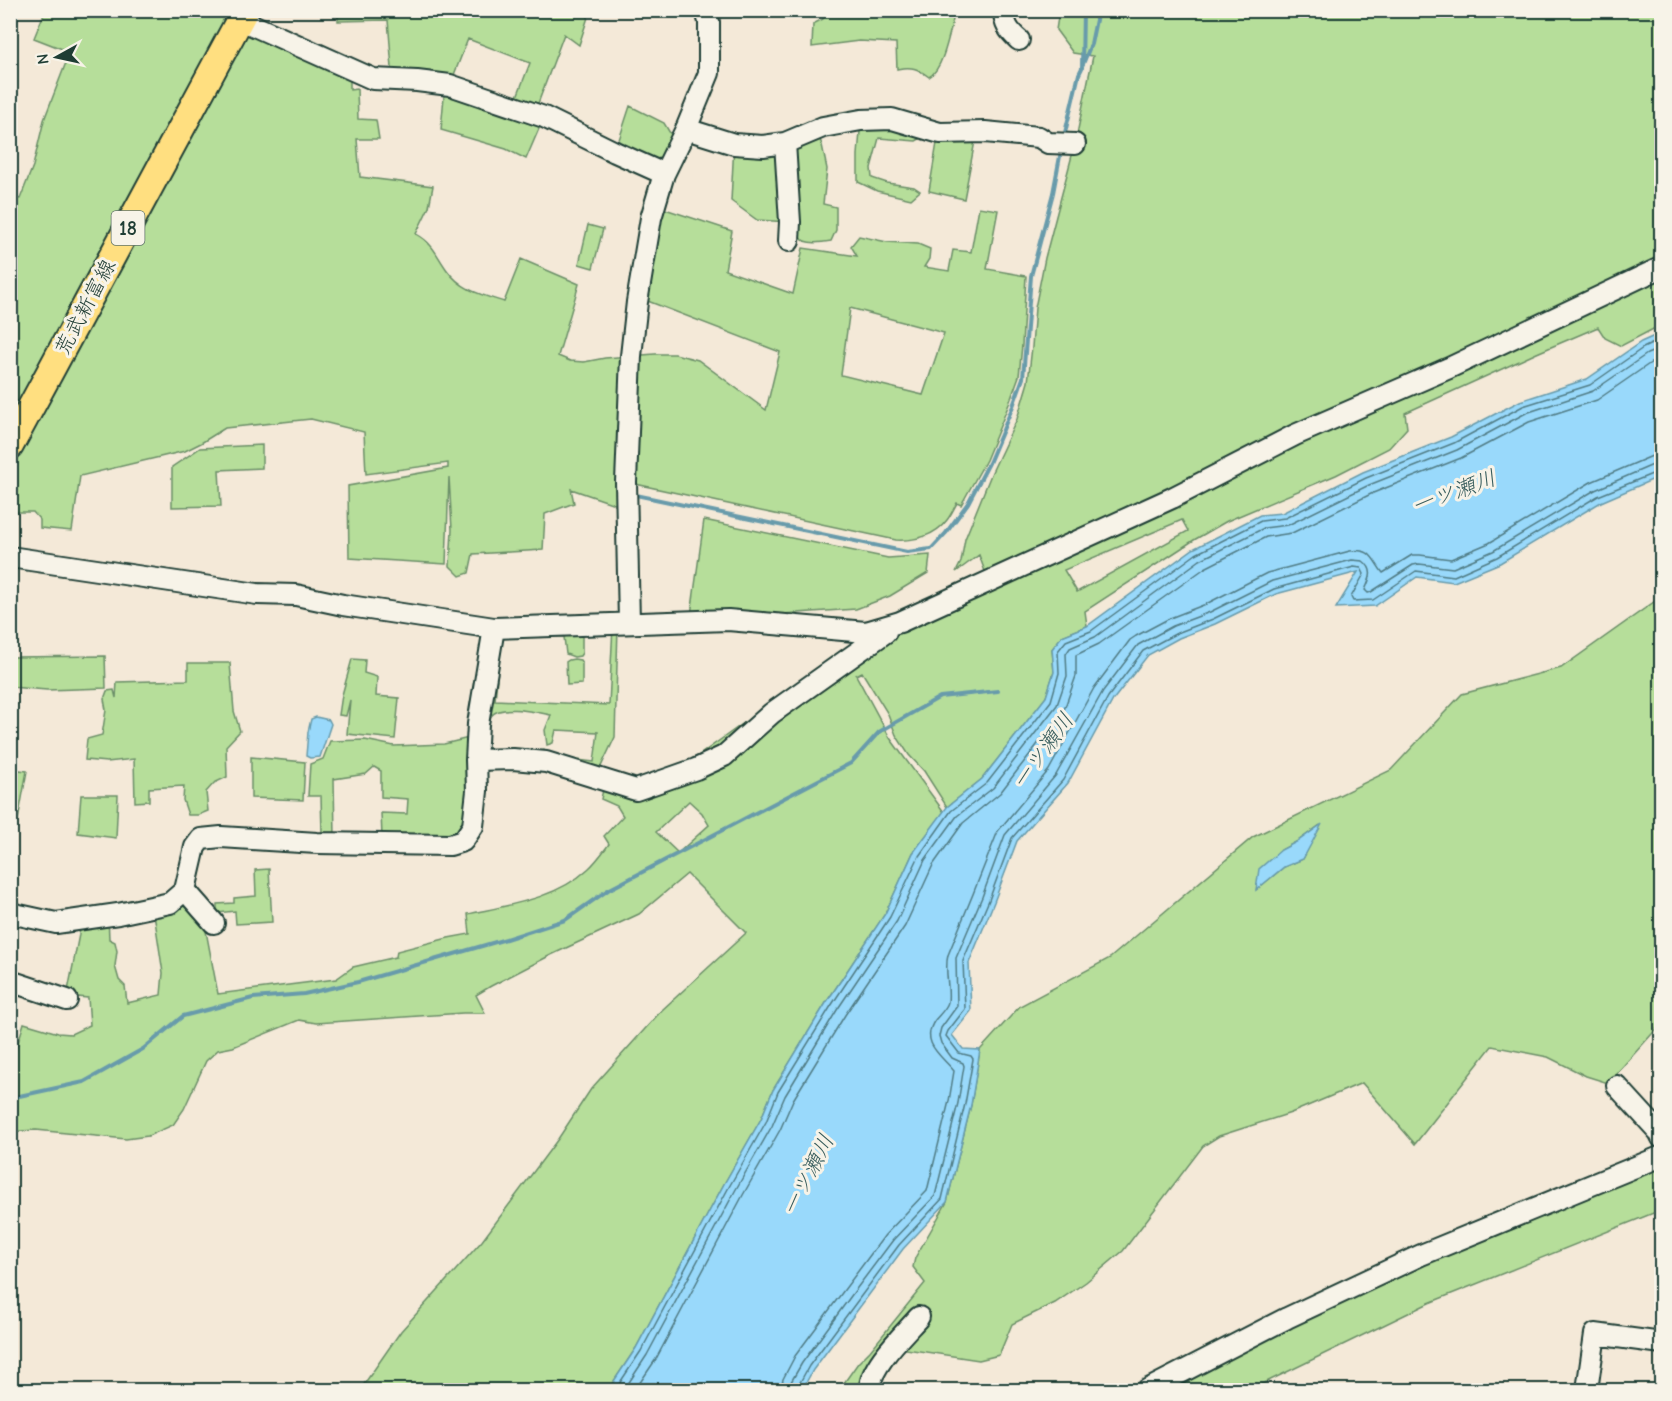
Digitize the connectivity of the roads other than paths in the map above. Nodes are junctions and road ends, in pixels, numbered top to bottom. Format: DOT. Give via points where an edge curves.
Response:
graph roads {
  1 [pos="706,10"];
  2 [pos="1005,10"];
  3 [pos="243,15"];
  4 [pos="1019,40"];
  5 [pos="686,129"];
  6 [pos="785,143"];
  7 [pos="1068,143"];
  8 [pos="664,174"];
  9 [pos="789,241"];
  10 [pos="1662,267"];
  11 [pos="10,446"];
  12 [pos="10,557"];
  13 [pos="628,622"];
  14 [pos="900,622"];
  15 [pos="494,628"];
  16 [pos="476,760"];
  17 [pos="185,890"];
  18 [pos="10,913"];
  19 [pos="214,923"];
  20 [pos="10,981"];
  21 [pos="67,1000"];
  22 [pos="1617,1086"];
  23 [pos="1662,1138"];
  24 [pos="1662,1156"];
  25 [pos="919,1317"];
  26 [pos="1662,1343"];
  27 [pos="870,1390"];
  28 [pos="1148,1390"];
  29 [pos="1587,1390"];
  1 -- 5 [label="street" via="709,73"];
  2 -- 4 [label="street" via="1006,28"];
  3 -- 8 [label="street" via="373,80 450,85 544,117"];
  3 -- 11 [label="main road, 荒武新富線 / 18"];
  5 -- 6 [label="street" via="734,144"];
  5 -- 8 [label="street"];
  6 -- 7 [label="street" via="822,126 892,119 940,133 985,132"];
  6 -- 9 [label="street"];
  8 -- 13 [label="street" via="651,218 631,356 626,482"];
  10 -- 14 [label="street"];
  12 -- 15 [label="street" via="256,594 296,595"];
  13 -- 14 [label="street" via="728,620 866,632"];
  13 -- 15 [label="street"];
  14 -- 16 [label="street" via="772,713 724,756 636,790 546,762"];
  15 -- 16 [label="street"];
  16 -- 17 [label="street" via="473,826 463,842 450,845 201,839 195,847"];
  17 -- 18 [label="street" via="170,903 56,923"];
  17 -- 19 [label="street"];
  20 -- 21 [label="street"];
  22 -- 23 [label="street"];
  24 -- 28 [label="street" via="1421,1255"];
  25 -- 27 [label="street" via="882,1359"];
  26 -- 29 [label="street" via="1595,1334"];
}
